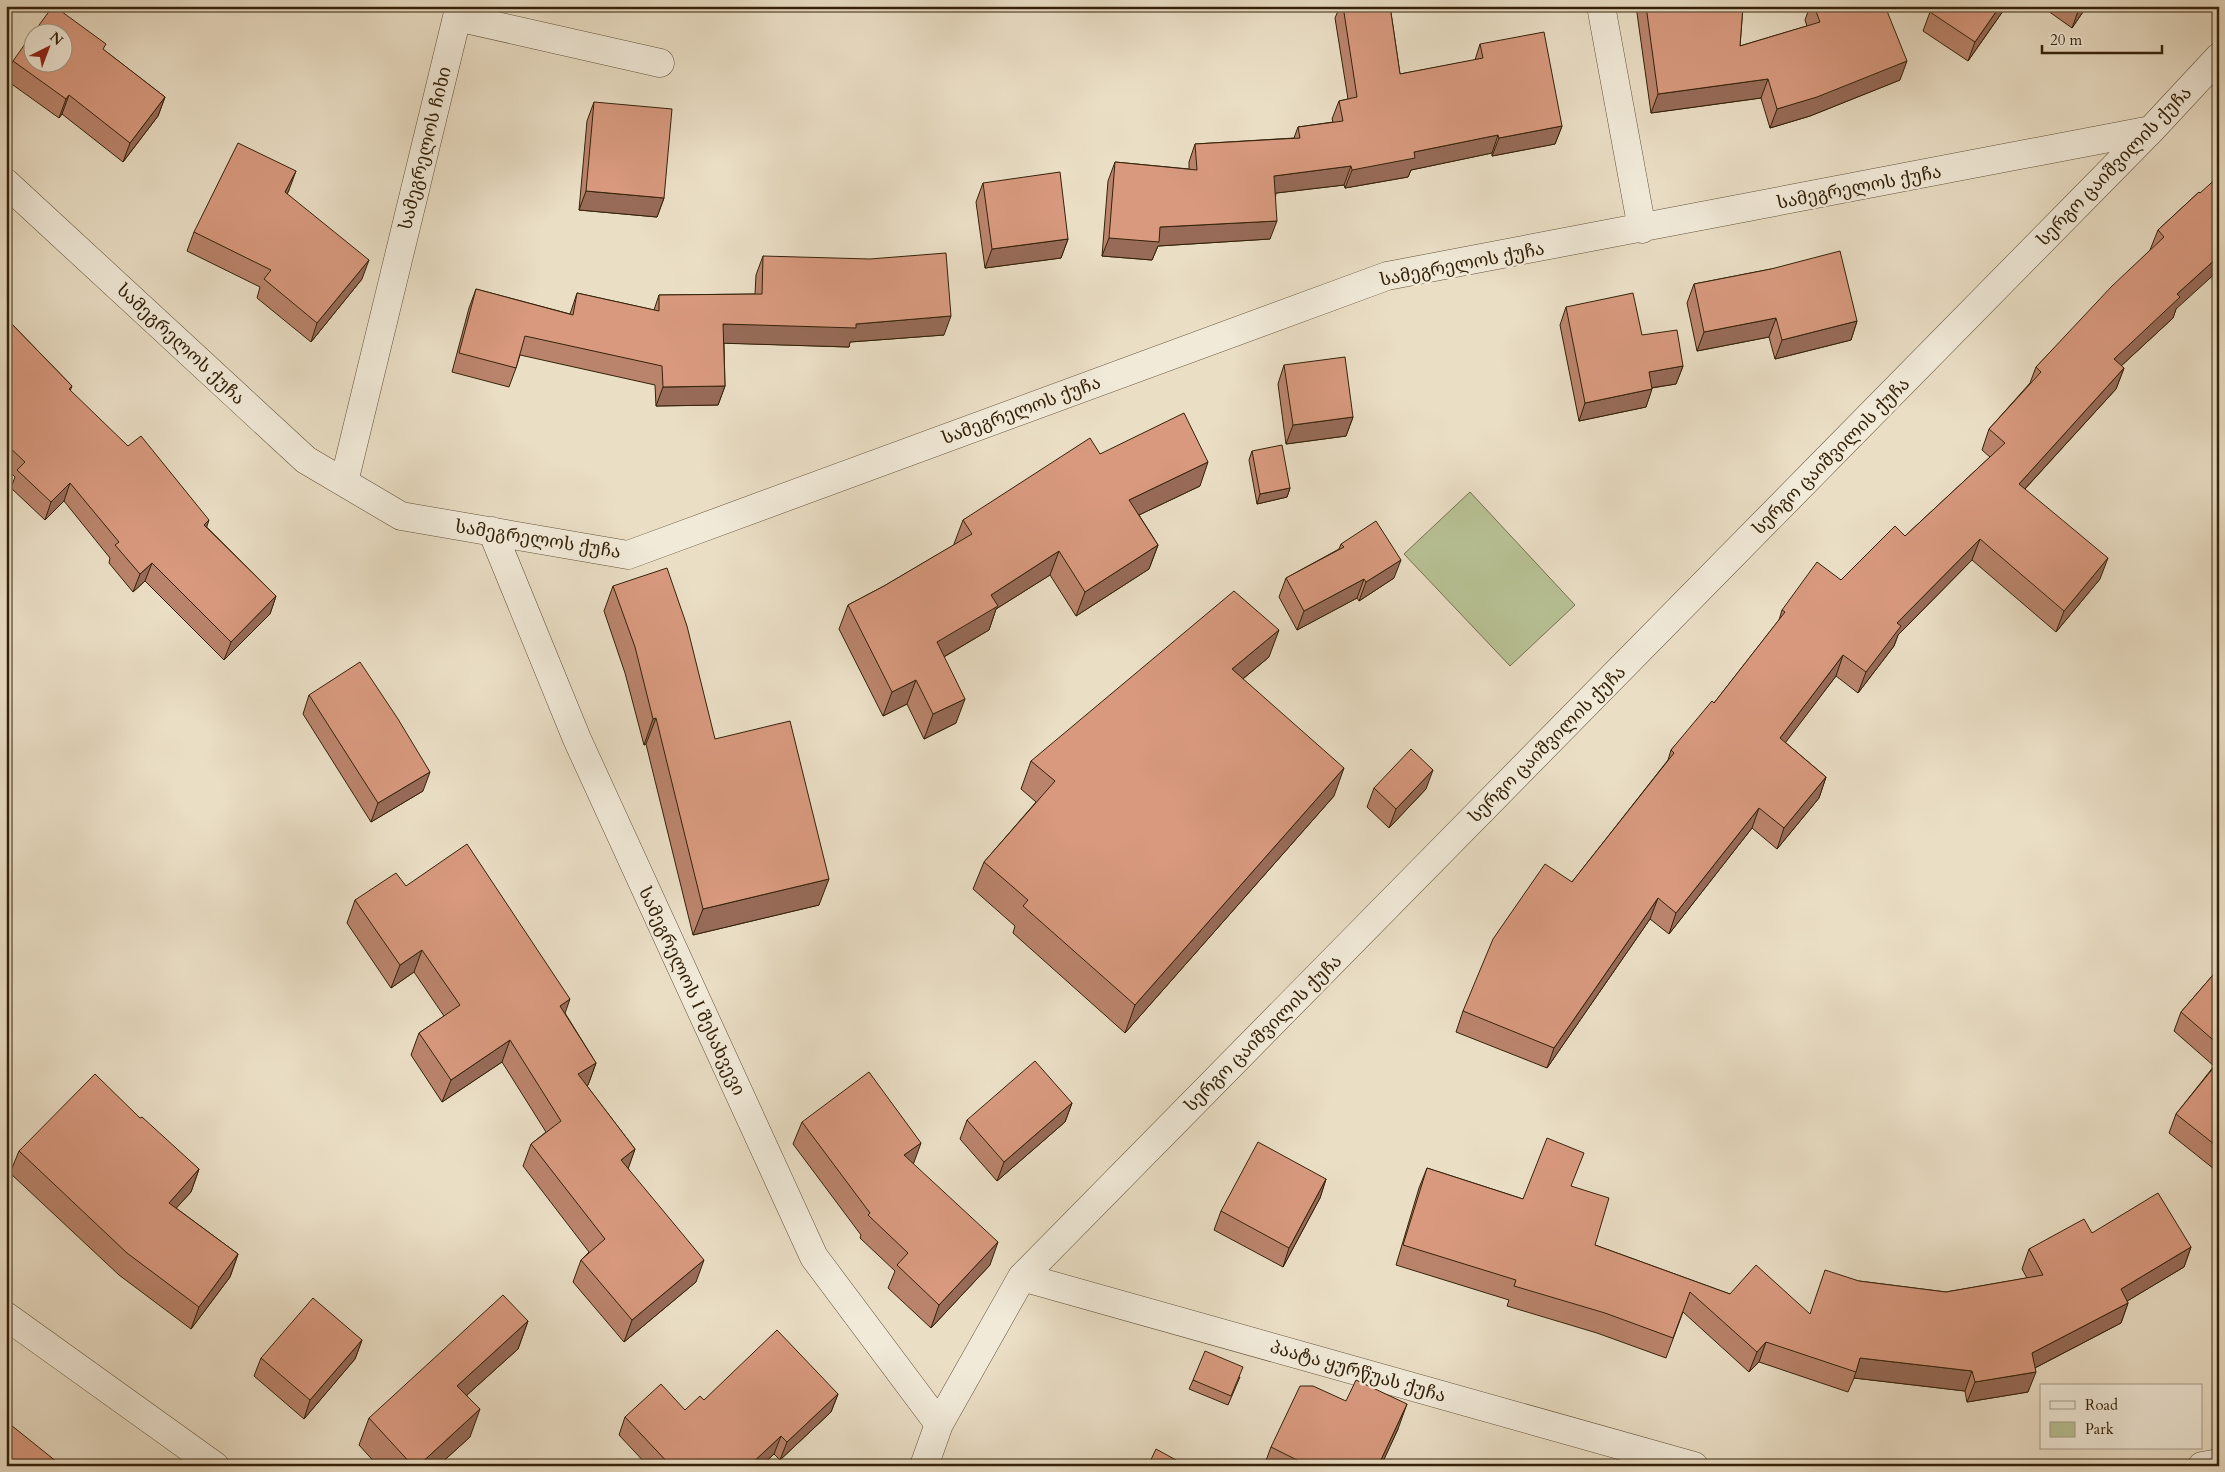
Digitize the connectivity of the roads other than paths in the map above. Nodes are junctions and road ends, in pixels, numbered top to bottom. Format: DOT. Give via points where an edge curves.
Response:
graph roads {
  1 [pos="1601,6"];
  2 [pos="2219,57"];
  3 [pos="660,63"];
  4 [pos="2151,130"];
  5 [pos="6,183"];
  6 [pos="1642,229"];
  7 [pos="344,482"];
  8 [pos="492,531"];
  9 [pos="1022,1277"];
  10 [pos="6,1316"];
  11 [pos="940,1424"];
  12 [pos="2219,1463"];
  13 [pos="215,1466"];
  14 [pos="924,1466"];
  15 [pos="1694,1466"];
  16 [pos="2202,1466"];
  1 -- 6 [label="street"];
  2 -- 4 [label="street, სერგო ცაიშვილის ქუჩა"];
  3 -- 7 [label="street, სამეგრელოს ჩიხი" via="457,17"];
  4 -- 6 [label="street, სამეგრელოს ქუჩა"];
  4 -- 9 [label="street, სერგო ცაიშვილის ქუჩა"];
  5 -- 7 [label="street, სამეგრელოს ქუჩა" via="306,460"];
  6 -- 8 [label="street, სამეგრელოს ქუჩა" via="1387,276 628,555"];
  7 -- 8 [label="street, სამეგრელოს ქუჩა" via="401,516"];
  8 -- 11 [label="street, სამეგრელოს I შესახვევი" via="577,739 814,1257"];
  9 -- 11 [label="street, სერგო ცაიშვილის ქუჩა"];
  9 -- 15 [label="street, პაატა ყურწუას ქუჩა"];
  10 -- 13 [label="street"];
  11 -- 14 [label="street, სერგო ცაიშვილის ქუჩა"];
  12 -- 16 [label="street"];
}
